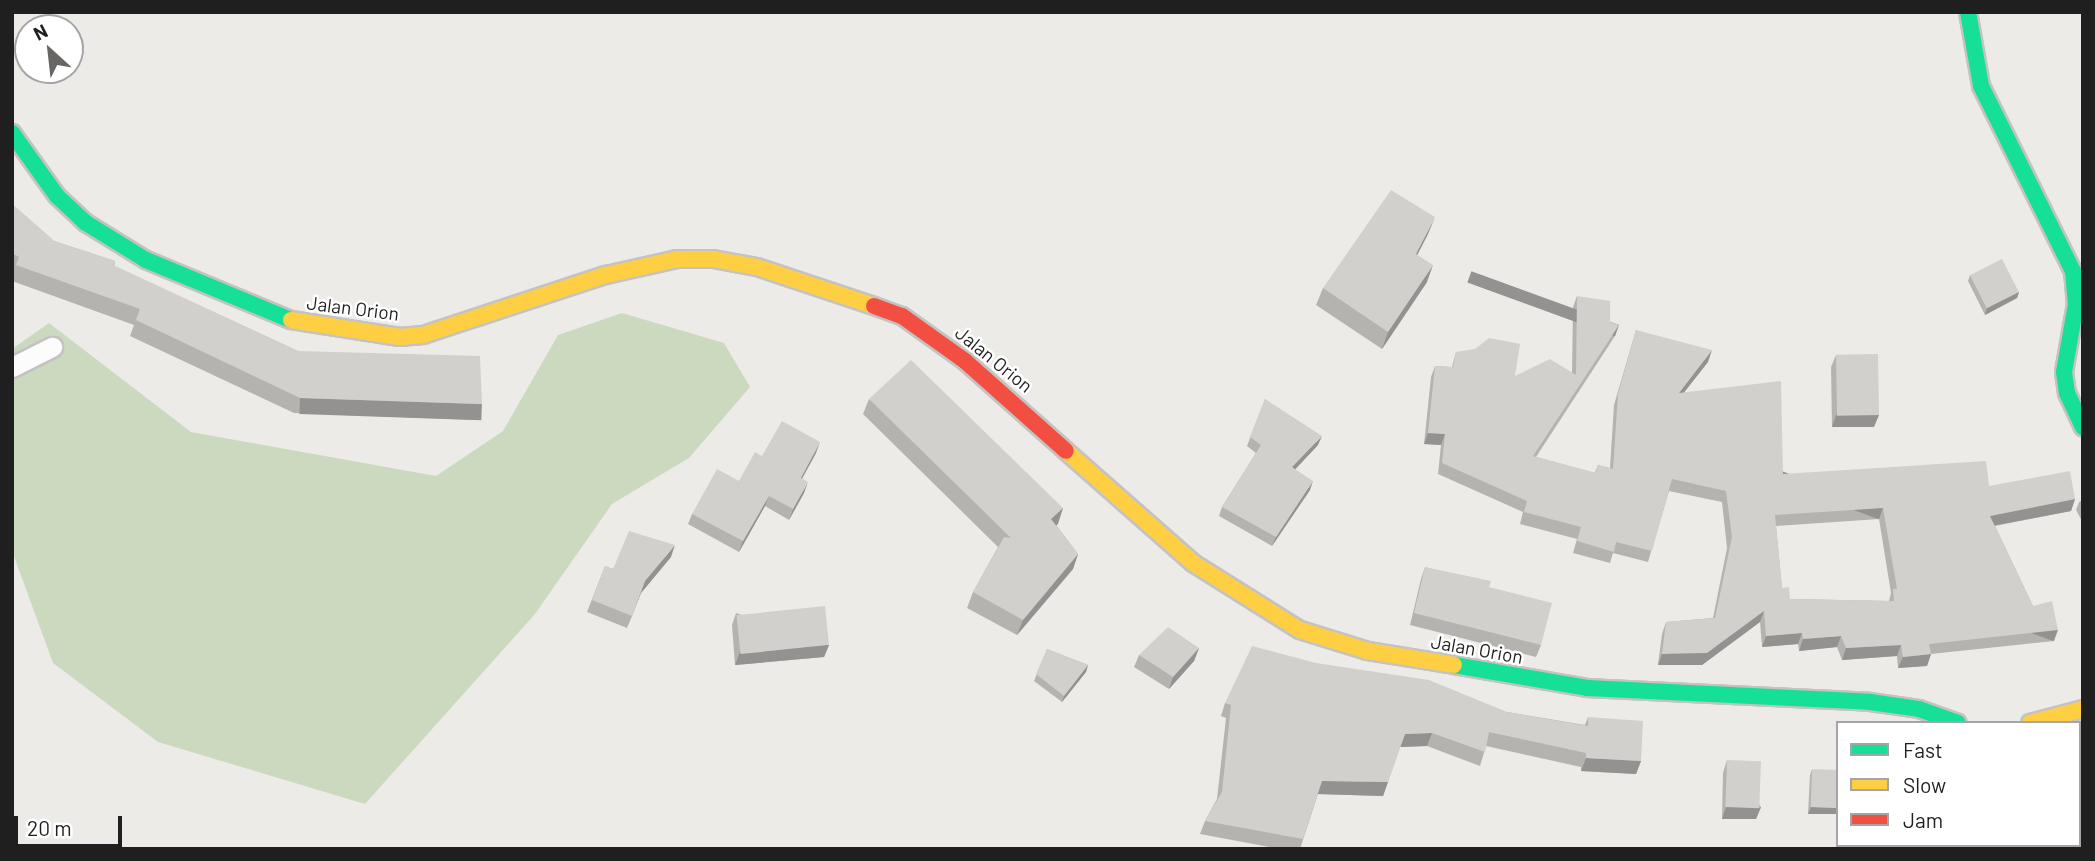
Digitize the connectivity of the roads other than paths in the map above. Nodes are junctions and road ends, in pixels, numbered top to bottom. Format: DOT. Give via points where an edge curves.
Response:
graph roads {
  1 [pos="1968,12"];
  2 [pos="12,133"];
  3 [pos="52,347"];
  4 [pos="12,367"];
  5 [pos="2083,427"];
  6 [pos="2083,709"];
  7 [pos="1952,721"];
  8 [pos="2038,721"];
  1 -- 5 [label="main road" via="1981,86 2073,271 2076,304 2064,372 2067,393"];
  2 -- 7 [label="main road, Jalan Orion" via="57,196 86,223 146,260 300,324 423,335 606,275 677,259 713,259 757,267 902,316 986,379 1193,563 1300,630 1368,651 1587,688 1870,702 1919,709"];
  3 -- 4 [label="lane"];
  6 -- 8 [label="main road"];
}
